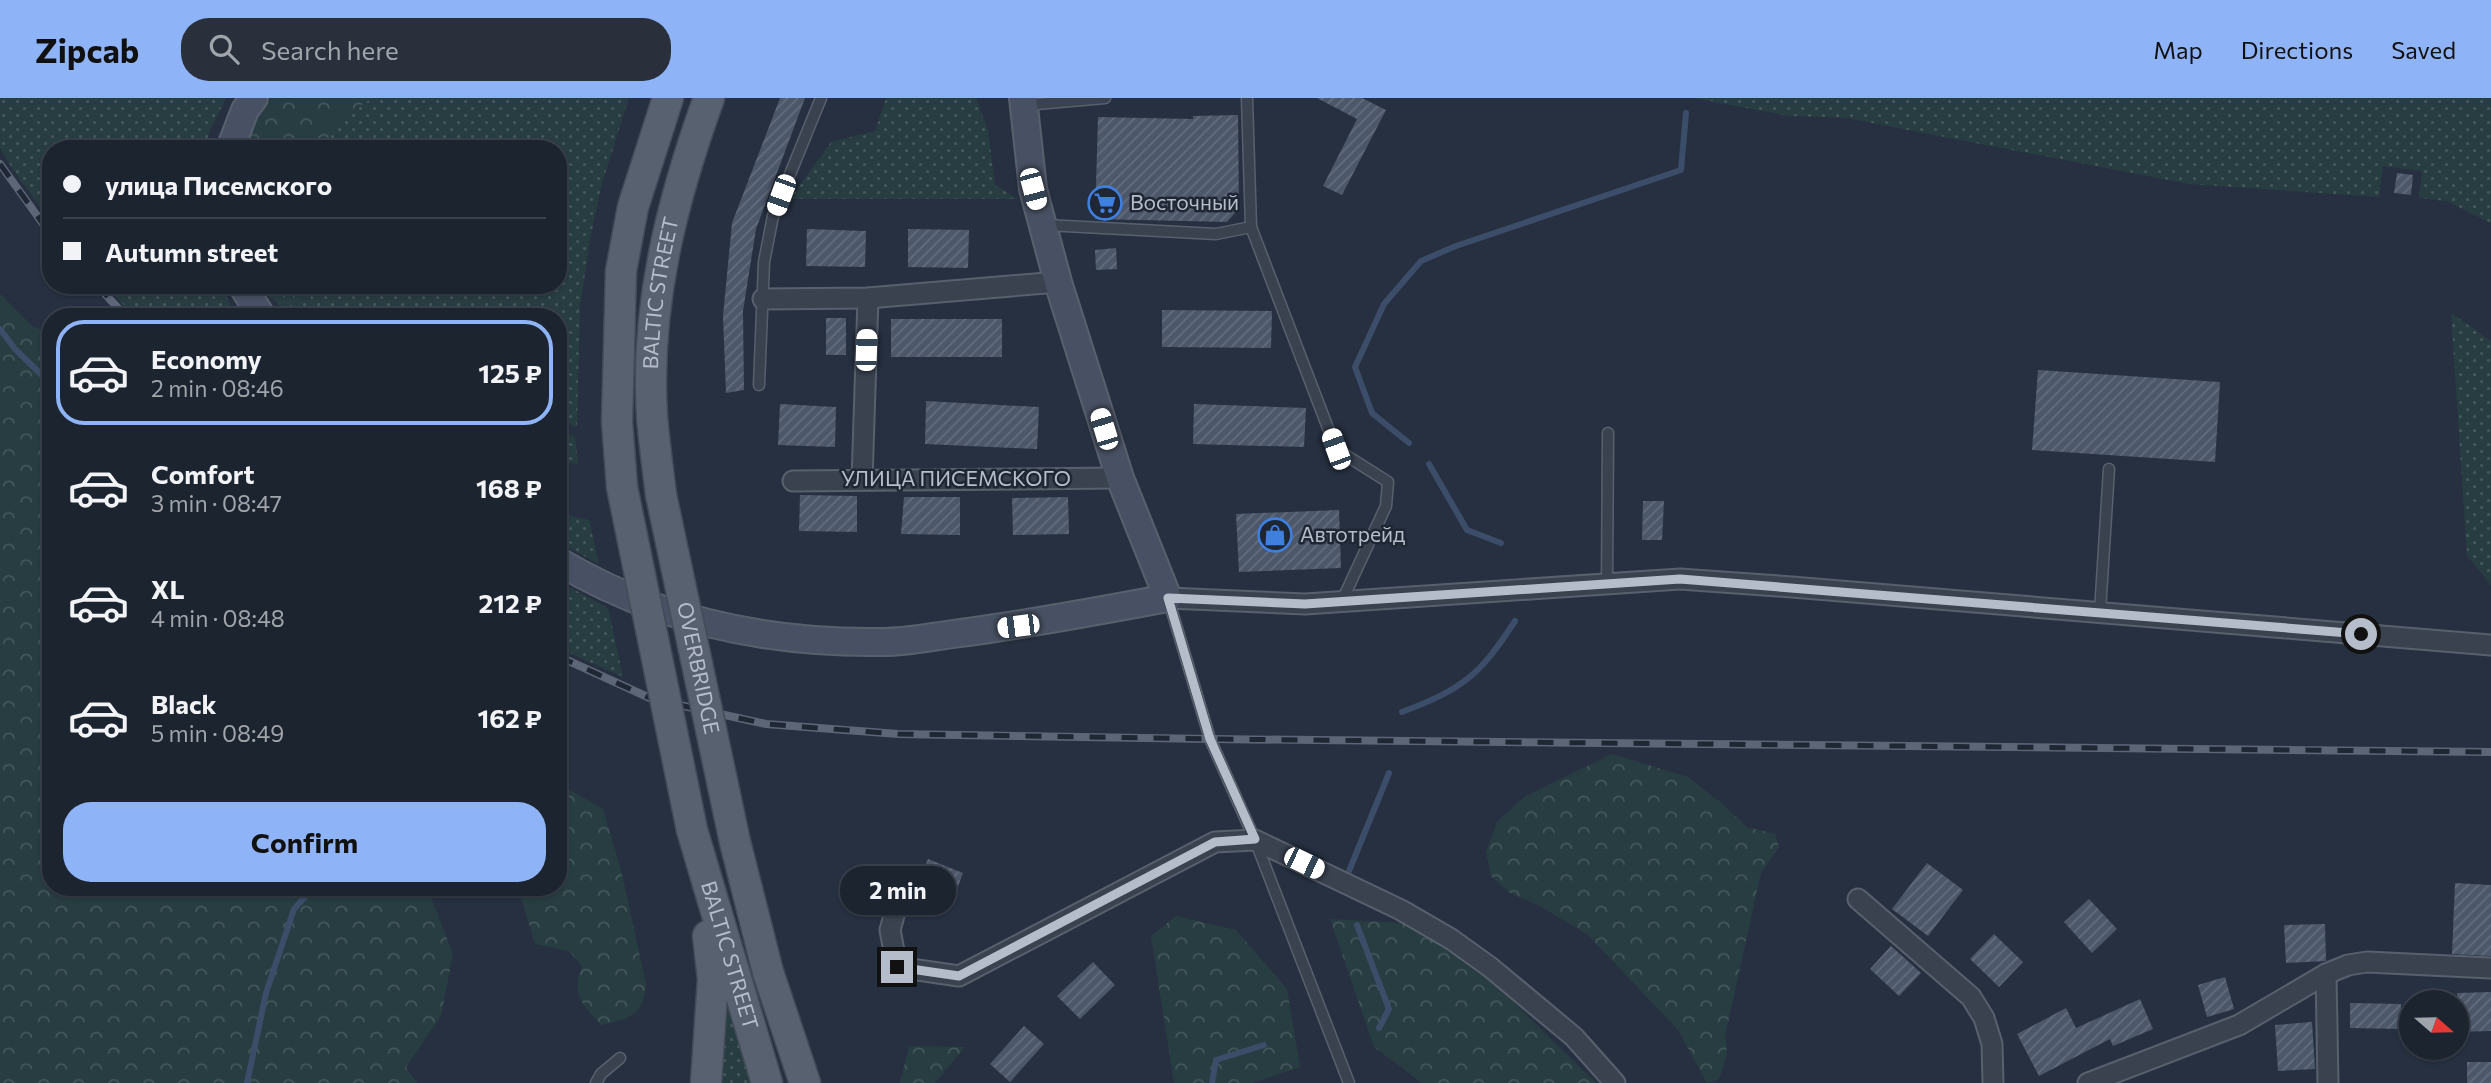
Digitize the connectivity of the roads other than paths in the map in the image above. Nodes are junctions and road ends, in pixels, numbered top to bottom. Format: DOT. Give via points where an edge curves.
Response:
graph roads {
  1 [pos="254,98"];
  2 [pos="668,98"];
  3 [pos="709,98"];
  4 [pos="821,98"];
  5 [pos="1105,98"];
  6 [pos="1247,98"];
  7 [pos="1023,102"];
  8 [pos="233,140"];
  9 [pos="1043,225"];
  10 [pos="1251,227"];
  11 [pos="1058,282"];
  12 [pos="868,298"];
  13 [pos="763,299"];
  14 [pos="759,385"];
  15 [pos="1608,433"];
  16 [pos="2109,469"];
  17 [pos="1120,478"];
  18 [pos="862,480"];
  19 [pos="793,481"];
  20 [pos="622,487"];
  21 [pos="661,495"];
  22 [pos="567,566"];
  23 [pos="1607,583"];
  24 [pos="1168,598"];
  25 [pos="1342,603"];
  26 [pos="2100,612"];
  27 [pos="2491,645"];
  28 [pos="692,830"];
  29 [pos="1255,839"];
  30 [pos="735,842"];
  31 [pos="700,859"];
  32 [pos="902,887"];
  33 [pos="1858,899"];
  34 [pos="2491,968"];
  35 [pos="2326,974"];
  36 [pos="620,1058"];
  37 [pos="596,1083"];
  38 [pos="706,1083"];
  39 [pos="767,1083"];
  40 [pos="805,1083"];
  41 [pos="1349,1083"];
  42 [pos="1615,1083"];
  43 [pos="1993,1083"];
  44 [pos="2088,1083"];
  45 [pos="2328,1083"];
  1 -- 8 [label="street"];
  2 -- 20 [label="main road, BALTIC STREET" via="633,207 621,271 617,422"];
  3 -- 21 [label="main road, BALTIC STREET" via="689,152 659,277 652,344 652,415"];
  4 -- 13 [label="lane" via="774,216 764,262"];
  5 -- 7 [label="lane"];
  6 -- 10 [label="lane"];
  7 -- 9 [label="street" via="1033,189"];
  9 -- 10 [label="lane" via="1216,234"];
  9 -- 11 [label="street"];
  10 -- 25 [label="lane" via="1336,449 1388,482 1386,506"];
  11 -- 12 [label="street"];
  11 -- 17 [label="street"];
  12 -- 13 [label="street"];
  12 -- 18 [label="street"];
  13 -- 14 [label="lane"];
  15 -- 23 [label="lane"];
  16 -- 26 [label="lane"];
  17 -- 18 [label="street, УЛИЦА ПИСЕМСКОГО"];
  17 -- 24 [label="street"];
  18 -- 19 [label="street, УЛИЦА ПИСЕМСКОГО"];
  20 -- 28 [label="main road, OVERBRIDGE, bridge"];
  21 -- 30 [label="main road, OVERBRIDGE, bridge"];
  22 -- 24 [label="street" via="618,594 673,614 754,634 814,641 926,638"];
  23 -- 25 [label="street"];
  23 -- 26 [label="street" via="1680,579"];
  24 -- 25 [label="street"];
  24 -- 29 [label="lane" via="1210,739"];
  26 -- 27 [label="street"];
  28 -- 31 [label="main road, BALTIC STREET"];
  29 -- 32 [label="street" via="1215,842 959,976 897,967 890,930"];
  29 -- 41 [label="lane"];
  29 -- 42 [label="street" via="1451,939 1574,1037"];
  30 -- 40 [label="main road, BALTIC STREET" via="768,972"];
  31 -- 38 [label="main road" via="713,979"];
  31 -- 39 [label="main road, BALTIC STREET"];
  33 -- 43 [label="street" via="1971,997 1992,1044"];
  34 -- 35 [label="street" via="2367,962"];
  35 -- 44 [label="street" via="2239,1025"];
  35 -- 45 [label="street"];
  36 -- 37 [label="lane"];
}
